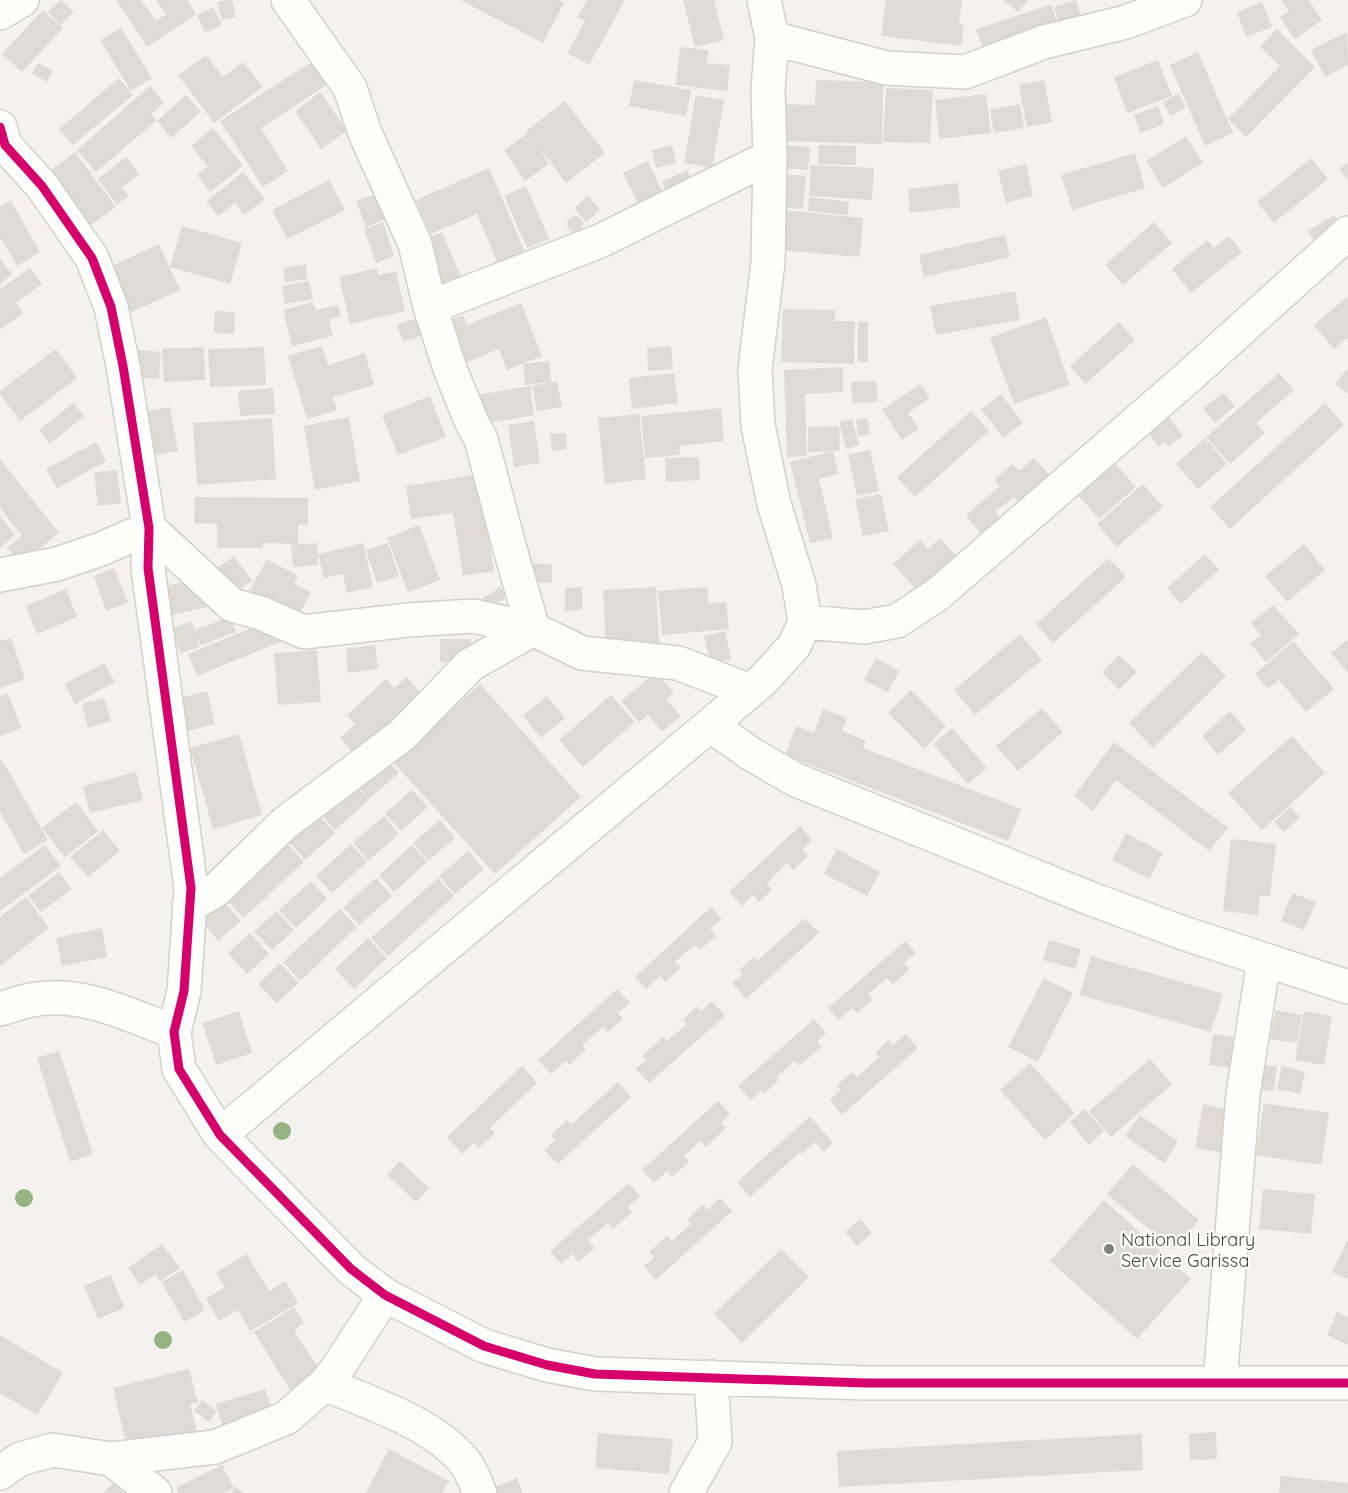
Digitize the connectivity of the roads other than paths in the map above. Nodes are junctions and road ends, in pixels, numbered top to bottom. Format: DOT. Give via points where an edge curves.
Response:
graph roads {
  1 [pos="22,0"];
  2 [pos="288,0"];
  3 [pos="764,0"];
  4 [pos="1185,0"];
  5 [pos="0,12"];
  6 [pos="772,38"];
  7 [pos="2,141"];
  8 [pos="770,157"];
  9 [pos="1348,233"];
  10 [pos="430,308"];
  11 [pos="149,528"];
  12 [pos="0,576"];
  13 [pos="805,621"];
  14 [pos="534,629"];
  15 [pos="750,691"];
  16 [pos="710,726"];
  17 [pos="189,906"];
  18 [pos="1264,960"];
  19 [pos="1348,987"];
  20 [pos="0,1009"];
  21 [pos="174,1032"];
  22 [pos="220,1135"];
  23 [pos="385,1295"];
  24 [pos="711,1377"];
  25 [pos="1220,1383"];
  26 [pos="1348,1383"];
  27 [pos="325,1384"];
  28 [pos="111,1459"];
  29 [pos="0,1473"];
  30 [pos="155,1493"];
  31 [pos="480,1493"];
  32 [pos="686,1493"];
  1 -- 5 [label="street"];
  2 -- 10 [label="street" via="350,88 365,133 415,244"];
  3 -- 6 [label="street"];
  4 -- 6 [label="street" via="1126,22 1044,42 965,72 886,68"];
  6 -- 8 [label="street" via="768,88"];
  7 -- 11 [label="street" via="42,186 92,258 111,307"];
  8 -- 10 [label="street" via="600,241"];
  8 -- 13 [label="street" via="768,262 755,370 758,425"];
  9 -- 13 [label="street" via="938,594 897,621 864,627"];
  10 -- 14 [label="street" via="454,380 481,439"];
  11 -- 12 [label="street" via="57,564"];
  11 -- 14 [label="street" via="232,605 304,632 473,615"];
  11 -- 17 [label="street" via="148,568 191,888"];
  13 -- 15 [label="street" via="794,646"];
  14 -- 15 [label="street" via="582,653 678,663"];
  14 -- 17 [label="street" via="470,665 402,735 285,823 216,890"];
  15 -- 16 [label="street"];
  16 -- 18 [label="street" via="796,780 1089,898"];
  16 -- 22 [label="street"];
  17 -- 21 [label="street" via="184,991"];
  18 -- 19 [label="street"];
  18 -- 25 [label="street" via="1243,1094"];
  20 -- 21 [label="street" via="32,999 66,998 98,1003"];
  21 -- 22 [label="street" via="179,1069"];
  22 -- 23 [label="street" via="351,1269"];
  23 -- 24 [label="street" via="484,1346 547,1365 595,1374"];
  23 -- 27 [label="street"];
  24 -- 25 [label="street" via="865,1383"];
  24 -- 32 [label="street" via="715,1442"];
  25 -- 26 [label="street"];
  27 -- 28 [label="street" via="286,1418 215,1447"];
  27 -- 31 [label="street" via="442,1439 465,1461"];
  28 -- 29 [label="street" via="53,1450 20,1459"];
  28 -- 30 [label="street"];
}
